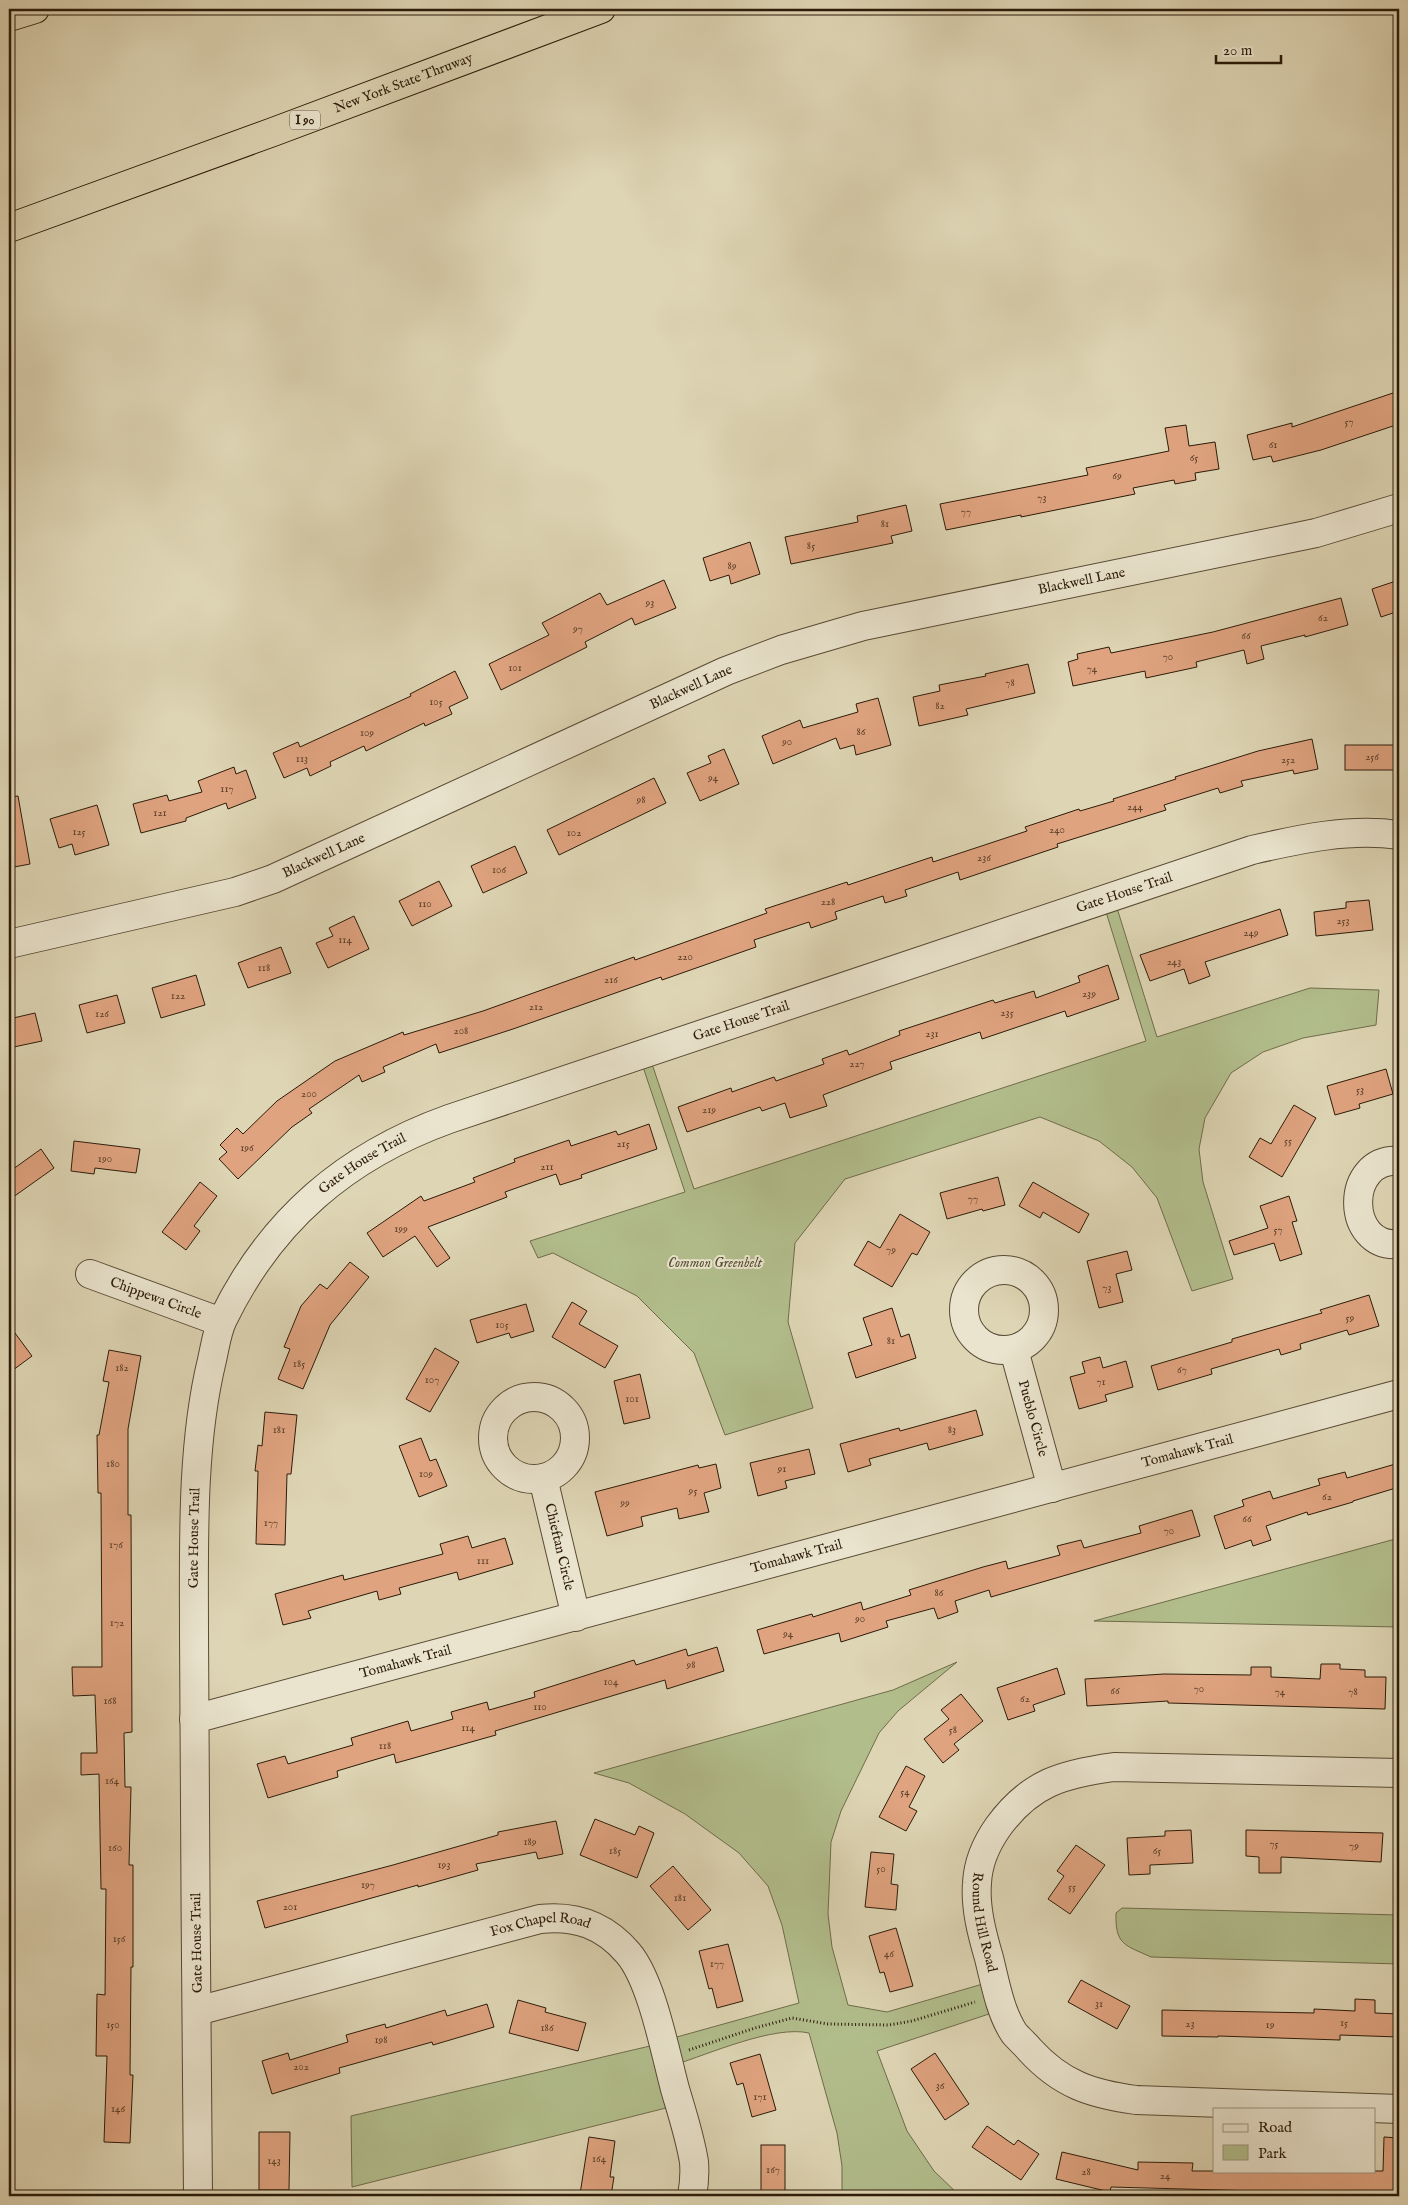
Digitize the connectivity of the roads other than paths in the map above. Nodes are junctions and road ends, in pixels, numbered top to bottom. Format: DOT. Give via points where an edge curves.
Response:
graph roads {
  1 [pos="35,9"];
  2 [pos="601,9"];
  3 [pos="9,17"];
  4 [pos="9,228"];
  5 [pos="1399,508"];
  6 [pos="1399,835"];
  7 [pos="9,944"];
  8 [pos="1399,1161"];
  9 [pos="1399,1244"];
  10 [pos="90,1274"];
  11 [pos="221,1322"];
  12 [pos="1014,1350"];
  13 [pos="1399,1394"];
  14 [pos="543,1478"];
  15 [pos="1052,1488"];
  16 [pos="576,1617"];
  17 [pos="194,1719"];
  18 [pos="1399,1774"];
  19 [pos="197,2011"];
  20 [pos="1370,2108"];
  21 [pos="1376,2108"];
  22 [pos="1399,2109"];
  23 [pos="198,2196"];
  24 [pos="692,2196"];
  1 -- 3 [label="highway"];
  2 -- 4 [label="highway, New York State Thruway / I 90"];
  5 -- 7 [label="street, Blackwell Lane" via="1316,533 863,626 781,650 726,671 274,879 235,892"];
  6 -- 11 [label="street, Gate House Trail" via="1344,833 1252,850 412,1132 374,1152 301,1207 270,1242"];
  8 -- 9 [label="street" via="1369,1172 1361,1183 1357,1210 1370,1234 1382,1241"];
  10 -- 11 [label="street, Chippewa Circle"];
  11 -- 17 [label="street, Gate House Trail" via="206,1383 198,1451"];
  12 -- 15 [label="street, Pueblo Circle"];
  13 -- 15 [label="street, Tomahawk Trail"];
  14 -- 16 [label="street, Chieftan Circle"];
  15 -- 16 [label="street, Tomahawk Trail"];
  16 -- 17 [label="street, Tomahawk Trail"];
  17 -- 19 [label="street, Gate House Trail"];
  18 -- 20 [label="street, Round Hill Road" via="1114,1767 1081,1772 1034,1790 1011,1809 981,1857 977,1884 979,1917 999,1995 1014,2033 1056,2074 1077,2087 1136,2100"];
  19 -- 23 [label="street, Gate House Trail"];
  19 -- 24 [label="street, Fox Chapel Road" via="540,1919 572,1918 586,1922 616,1941 638,1968 646,1984 694,2163"];
  21 -- 22 [label="street, Round Hill Road"];
}
